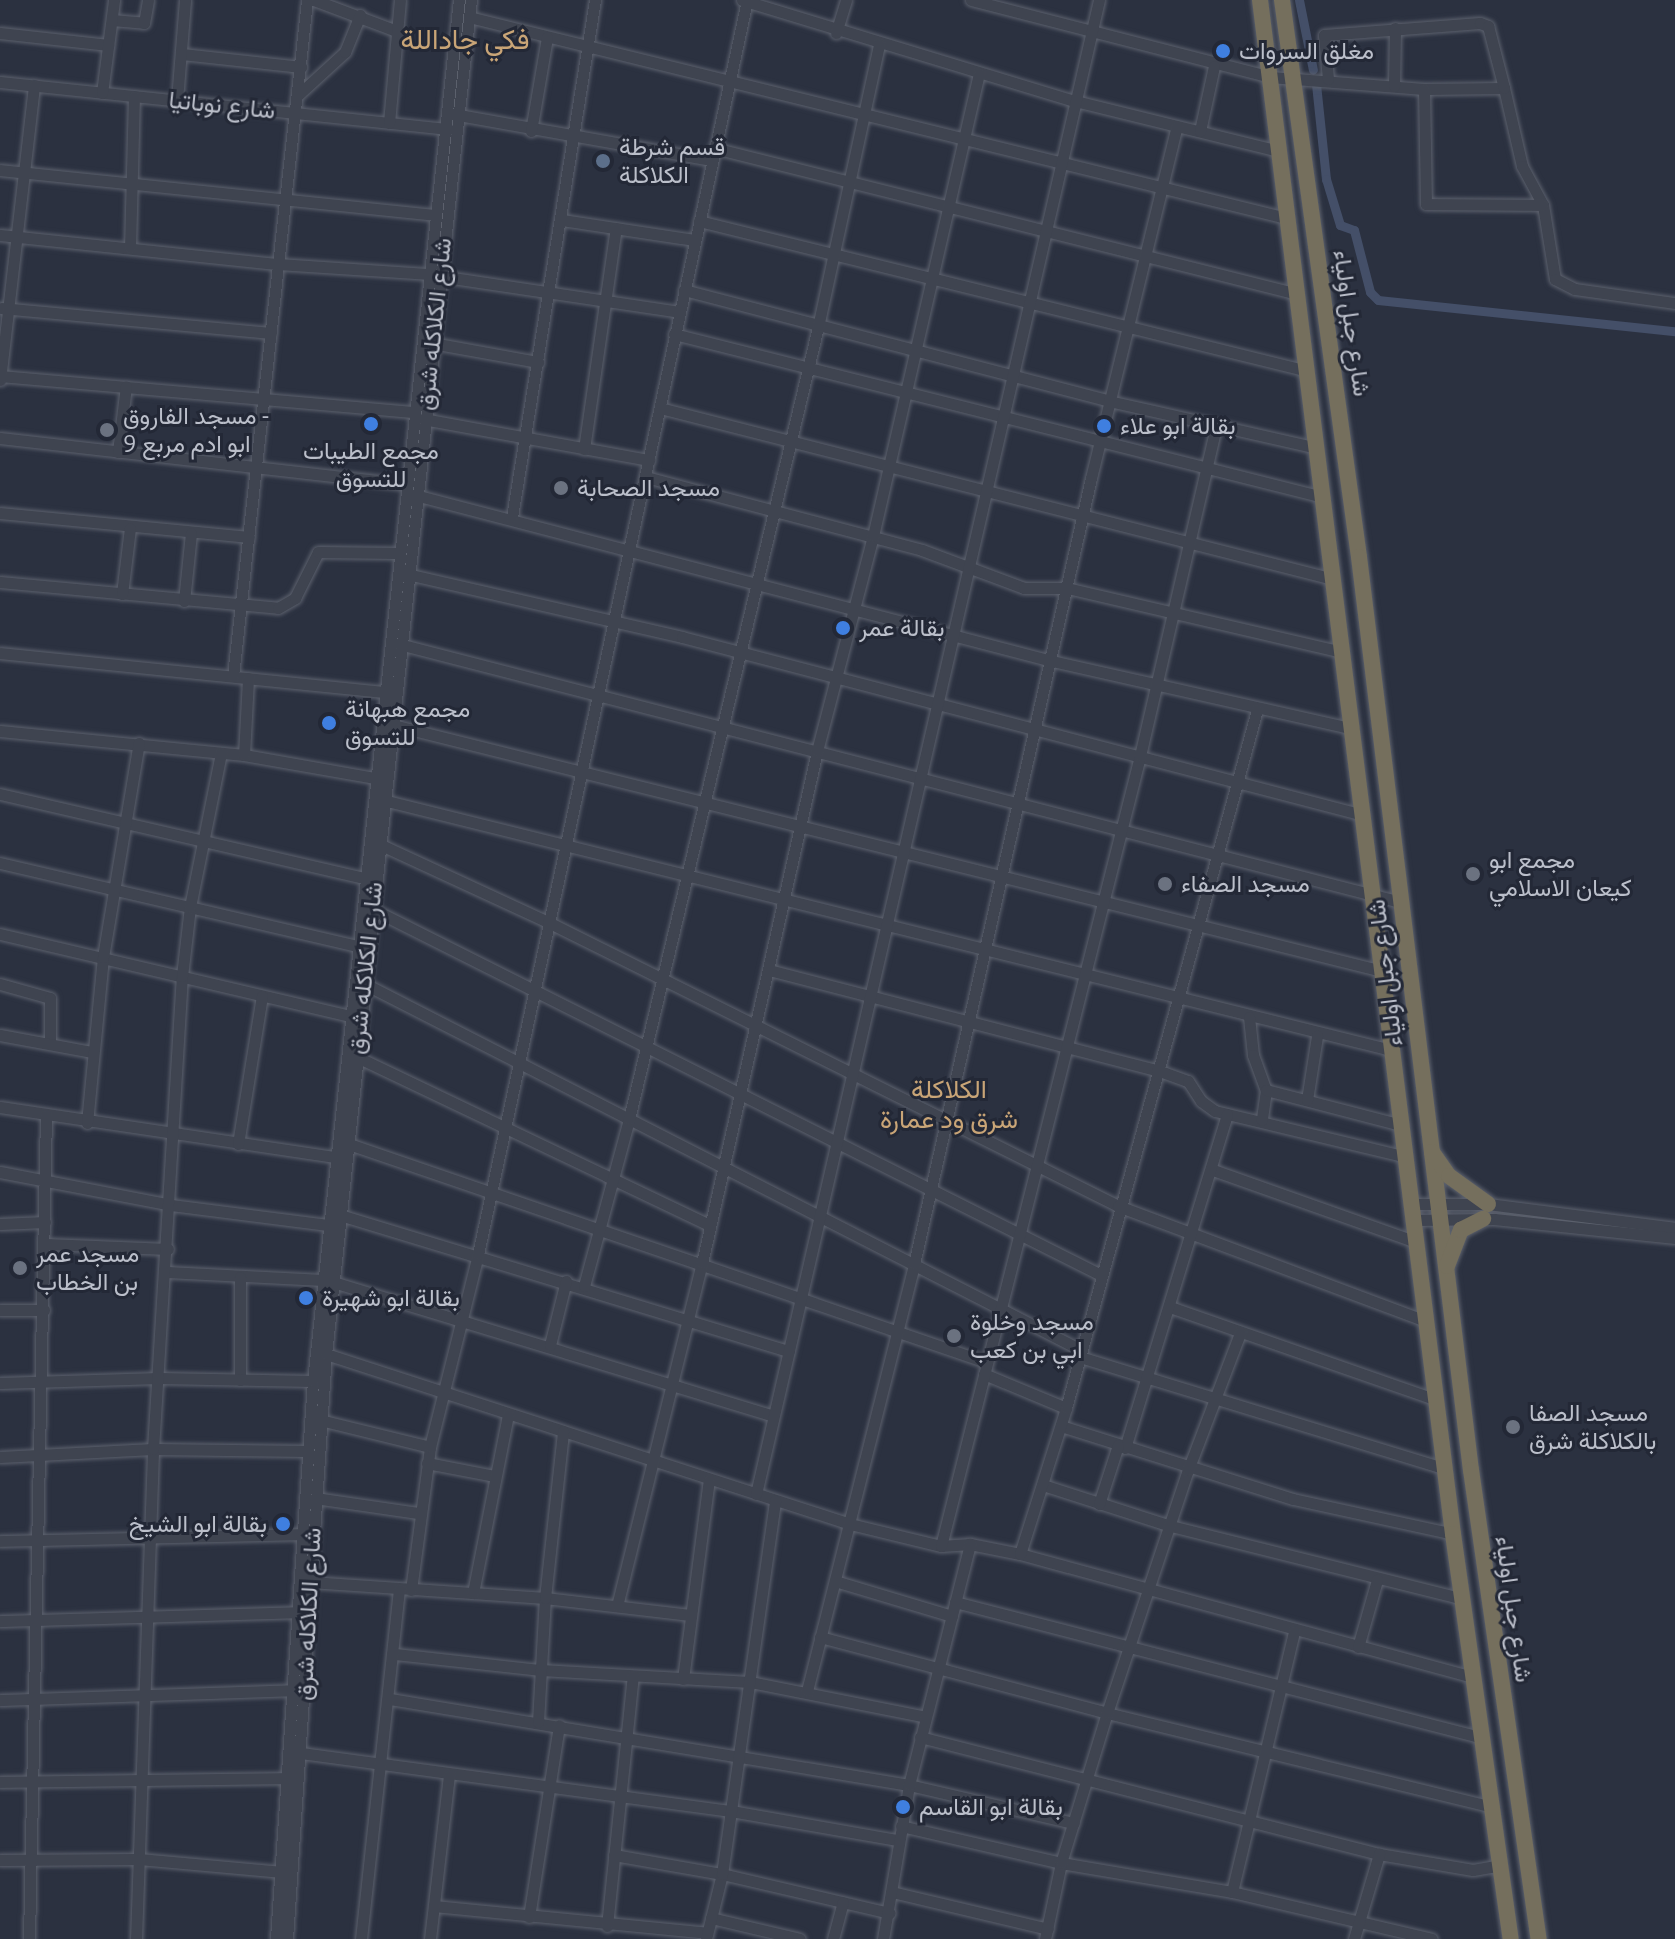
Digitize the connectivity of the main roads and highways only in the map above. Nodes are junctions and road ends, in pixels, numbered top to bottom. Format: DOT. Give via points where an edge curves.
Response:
graph roads {
  1 [pos="1282,0"];
  2 [pos="1257,1"];
  3 [pos="1373,668"];
  4 [pos="1345,670"];
  5 [pos="1431,1151"];
  6 [pos="1445,1271"];
  7 [pos="1511,1939"];
  8 [pos="1539,1939"];
  1 -- 3 [label="highway, شارع جبل اولياء"];
  2 -- 4 [label="highway, شارع جبل اولياء"];
  3 -- 4 [label="highway"];
  3 -- 5 [label="highway, شارع جبل اولياء"];
  4 -- 7 [label="highway, شارع جبل اولياء" via="1453,1534"];
  5 -- 6 [label="highway, شارع جبل اولياء"];
  5 -- 6 [label="highway" via="1486,1212 1461,1230"];
  6 -- 8 [label="highway, شارع جبل اولياء"];
}
